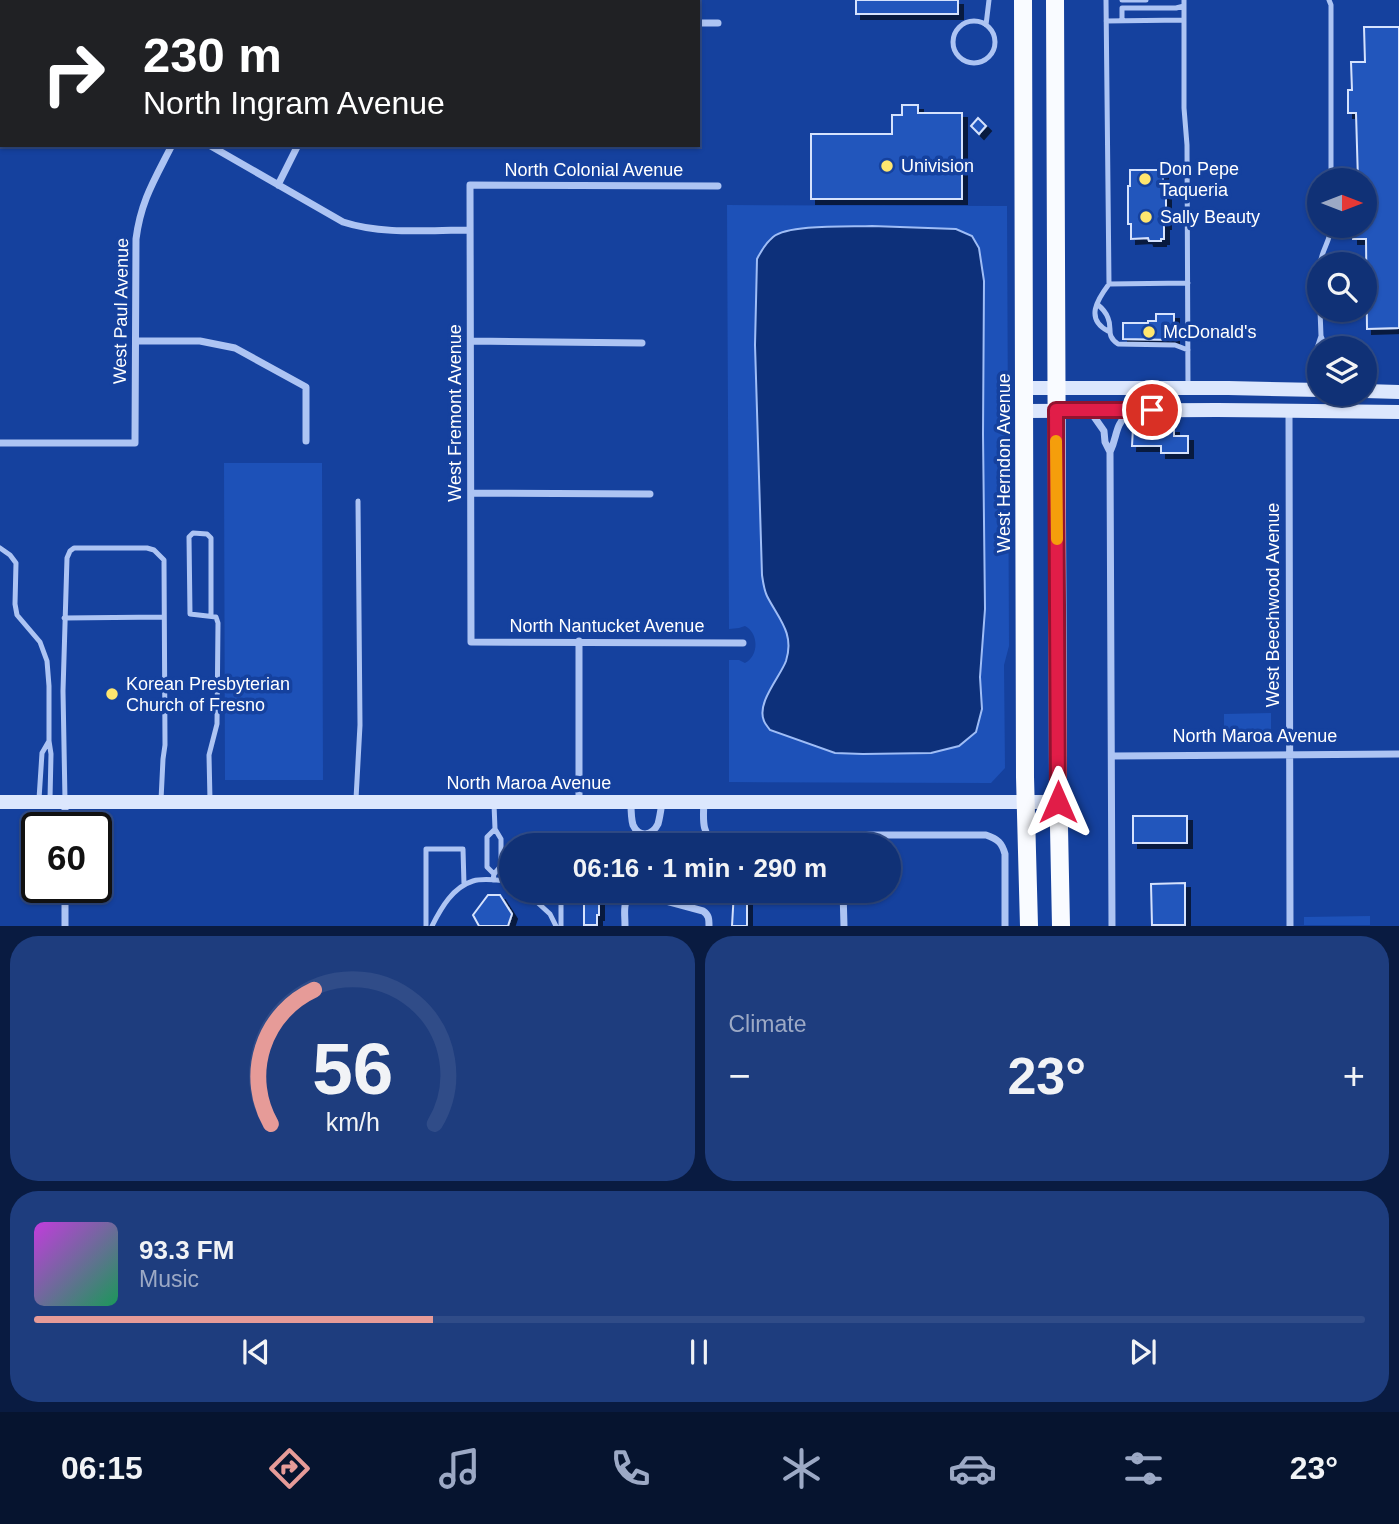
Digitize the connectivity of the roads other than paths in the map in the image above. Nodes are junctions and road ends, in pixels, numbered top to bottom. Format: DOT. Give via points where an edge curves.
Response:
graph roads {
  1 [pos="989,0"];
  2 [pos="1023,0"];
  3 [pos="1055,0"];
  4 [pos="1106,0"];
  5 [pos="1122,0"];
  6 [pos="1146,0"];
  7 [pos="1337,0"];
  8 [pos="1330,2"];
  9 [pos="1184,3"];
  10 [pos="1122,8"];
  11 [pos="1184,20"];
  12 [pos="1106,21"];
  13 [pos="1122,21"];
  14 [pos="700,23"];
  15 [pos="718,23"];
  16 [pos="986,25"];
  17 [pos="171,147"];
  18 [pos="212,147"];
  19 [pos="297,147"];
  20 [pos="1331,168"];
  21 [pos="278,185"];
  22 [pos="470,185"];
  23 [pos="718,186"];
  24 [pos="470,230"];
  25 [pos="1188,283"];
  26 [pos="1109,284"];
  27 [pos="1097,304"];
  28 [pos="1320,322"];
  29 [pos="1108,331"];
  30 [pos="1321,336"];
  31 [pos="136,341"];
  32 [pos="471,341"];
  33 [pos="642,343"];
  34 [pos="1188,350"];
  35 [pos="1056,387"];
  36 [pos="1024,388"];
  37 [pos="1188,388"];
  38 [pos="1307,391"];
  39 [pos="1377,391"];
  40 [pos="1399,392"];
  41 [pos="1307,402"];
  42 [pos="1056,410"];
  43 [pos="1130,410"];
  44 [pos="1217,410"];
  45 [pos="1025,411"];
  46 [pos="1090,411"];
  47 [pos="1289,411"];
  48 [pos="1399,412"];
  49 [pos="306,441"];
  50 [pos="0,443"];
  51 [pos="1110,452"];
  52 [pos="471,493"];
  53 [pos="650,494"];
  54 [pos="358,501"];
  55 [pos="0,548"];
  56 [pos="211,615"];
  57 [pos="164,617"];
  58 [pos="64,618"];
  59 [pos="579,641"];
  60 [pos="471,642"];
  61 [pos="743,643"];
  62 [pos="49,740"];
  63 [pos="1399,754"];
  64 [pos="1290,755"];
  65 [pos="1112,756"];
  66 [pos="704,801"];
  67 [pos="0,802"];
  68 [pos="579,802"];
  69 [pos="631,802"];
  70 [pos="662,802"];
  71 [pos="1026,802"];
  72 [pos="1058,802"];
  73 [pos="51,803"];
  74 [pos="161,803"];
  75 [pos="210,803"];
  76 [pos="356,803"];
  77 [pos="494,803"];
  78 [pos="56,812"];
  79 [pos="495,829"];
  80 [pos="639,833"];
  81 [pos="650,833"];
  82 [pos="706,833"];
  83 [pos="901,835"];
  84 [pos="493,877"];
  85 [pos="499,879"];
  86 [pos="464,885"];
  87 [pos="65,903"];
  88 [pos="539,903"];
  89 [pos="560,903"];
  90 [pos="626,903"];
  91 [pos="673,903"];
  92 [pos="844,903"];
  93 [pos="65,926"];
  94 [pos="426,926"];
  95 [pos="432,926"];
  96 [pos="558,926"];
  97 [pos="625,926"];
  98 [pos="709,926"];
  99 [pos="844,926"];
  100 [pos="1005,926"];
  101 [pos="1029,926"];
  102 [pos="1061,926"];
  103 [pos="1112,926"];
  104 [pos="1290,926"];
  1 -- 16 [label="lane"];
  2 -- 36 [label="main road, West Herndon Avenue"];
  3 -- 35 [label="main road"];
  4 -- 12 [label="lane"];
  5 -- 6 [label="lane"];
  5 -- 10 [label="lane"];
  7 -- 8 [label="lane"];
  8 -- 20 [label="lane"];
  9 -- 10 [label="lane" via="1176,8"];
  9 -- 11 [label="lane"];
  10 -- 13 [label="lane"];
  11 -- 13 [label="lane"];
  11 -- 25 [label="lane"];
  12 -- 13 [label="lane"];
  12 -- 26 [label="lane"];
  14 -- 15 [label="street"];
  16 -- 16 [label="lane" via="967,22 957,31 953,43 962,59 976,63 989,57 994,37"];
  17 -- 31 [label="street, West Paul Avenue" via="138,221"];
  18 -- 21 [label="street"];
  19 -- 21 [label="street"];
  21 -- 24 [label="street" via="360,228"];
  22 -- 23 [label="street, North Colonial Avenue"];
  22 -- 24 [label="street, West Fremont Avenue"];
  24 -- 32 [label="street, West Fremont Avenue"];
  25 -- 26 [label="lane"];
  25 -- 34 [label="lane"];
  26 -- 27 [label="lane"];
  27 -- 29 [label="lane" via="1108,316"];
  27 -- 29 [label="lane" via="1095,318"];
  28 -- 30 [label="lane"];
  29 -- 34 [label="lane" via="1118,344 1175,345"];
  31 -- 49 [label="street" via="219,343 246,352 306,387"];
  31 -- 50 [label="street, West Paul Avenue" via="135,443"];
  32 -- 33 [label="street"];
  32 -- 52 [label="street, West Fremont Avenue"];
  34 -- 37 [label="lane"];
  35 -- 36 [label="main road"];
  35 -- 37 [label="main road"];
  35 -- 42 [label="main road"];
  36 -- 45 [label="main road, West Herndon Avenue"];
  37 -- 38 [label="main road"];
  39 -- 40 [label="main road"];
  41 -- 44 [label="main road" via="1237,402"];
  42 -- 45 [label="main road"];
  42 -- 46 [label="main road"];
  42 -- 72 [label="main road"];
  43 -- 44 [label="main road"];
  43 -- 46 [label="main road"];
  43 -- 51 [label="street" via="1119,423"];
  44 -- 47 [label="main road"];
  45 -- 71 [label="main road, West Herndon Avenue"];
  46 -- 51 [label="street" via="1104,431"];
  47 -- 48 [label="main road"];
  47 -- 64 [label="street, West Beechwood Avenue"];
  51 -- 65 [label="street"];
  52 -- 53 [label="street"];
  52 -- 60 [label="street, West Fremont Avenue"];
  54 -- 76 [label="lane"];
  55 -- 62 [label="lane" via="16,563 17,615 40,642 47,661"];
  56 -- 56 [label="lane" via="190,614 188,537 193,533 211,538"];
  56 -- 75 [label="lane" via="218,623"];
  57 -- 58 [label="lane"];
  57 -- 58 [label="lane" via="164,560 154,550 74,548 66,558"];
  57 -- 74 [label="lane"];
  58 -- 73 [label="lane" via="63,691"];
  59 -- 60 [label="street, North Nantucket Avenue"];
  59 -- 61 [label="street, North Nantucket Avenue"];
  59 -- 68 [label="street"];
  62 -- 73 [label="lane"];
  62 -- 73 [label="lane" via="41,752"];
  63 -- 64 [label="street, North Maroa Avenue"];
  64 -- 65 [label="street, North Maroa Avenue"];
  64 -- 104 [label="street, West Beechwood Avenue"];
  65 -- 103 [label="street"];
  66 -- 70 [label="main road, North Maroa Avenue"];
  66 -- 71 [label="main road, North Maroa Avenue"];
  66 -- 82 [label="street"];
  67 -- 73 [label="main road, North Maroa Avenue"];
  68 -- 69 [label="main road, North Maroa Avenue"];
  68 -- 77 [label="main road, North Maroa Avenue"];
  69 -- 70 [label="main road, North Maroa Avenue"];
  69 -- 80 [label="street" via="632,823"];
  70 -- 81 [label="street" via="658,823"];
  71 -- 72 [label="main road, North Maroa Avenue"];
  71 -- 101 [label="main road, West Herndon Avenue"];
  72 -- 102 [label="main road"];
  73 -- 74 [label="main road, North Maroa Avenue"];
  73 -- 78 [label="street"];
  74 -- 75 [label="main road, North Maroa Avenue"];
  75 -- 76 [label="main road, North Maroa Avenue"];
  76 -- 77 [label="main road, North Maroa Avenue"];
  77 -- 79 [label="lane"];
  79 -- 84 [label="lane" via="501,839 500,866"];
  79 -- 84 [label="lane" via="487,837 487,867"];
  83 -- 100 [label="street" via="986,835 1001,844"];
  84 -- 85 [label="lane"];
  84 -- 86 [label="lane"];
  86 -- 94 [label="lane" via="463,849 426,849"];
  86 -- 95 [label="lane" via="448,899"];
  87 -- 93 [label="street"];
  88 -- 96 [label="lane"];
  89 -- 96 [label="lane"];
  90 -- 97 [label="street"];
  91 -- 98 [label="street" via="707,913"];
  92 -- 99 [label="street"];
}
